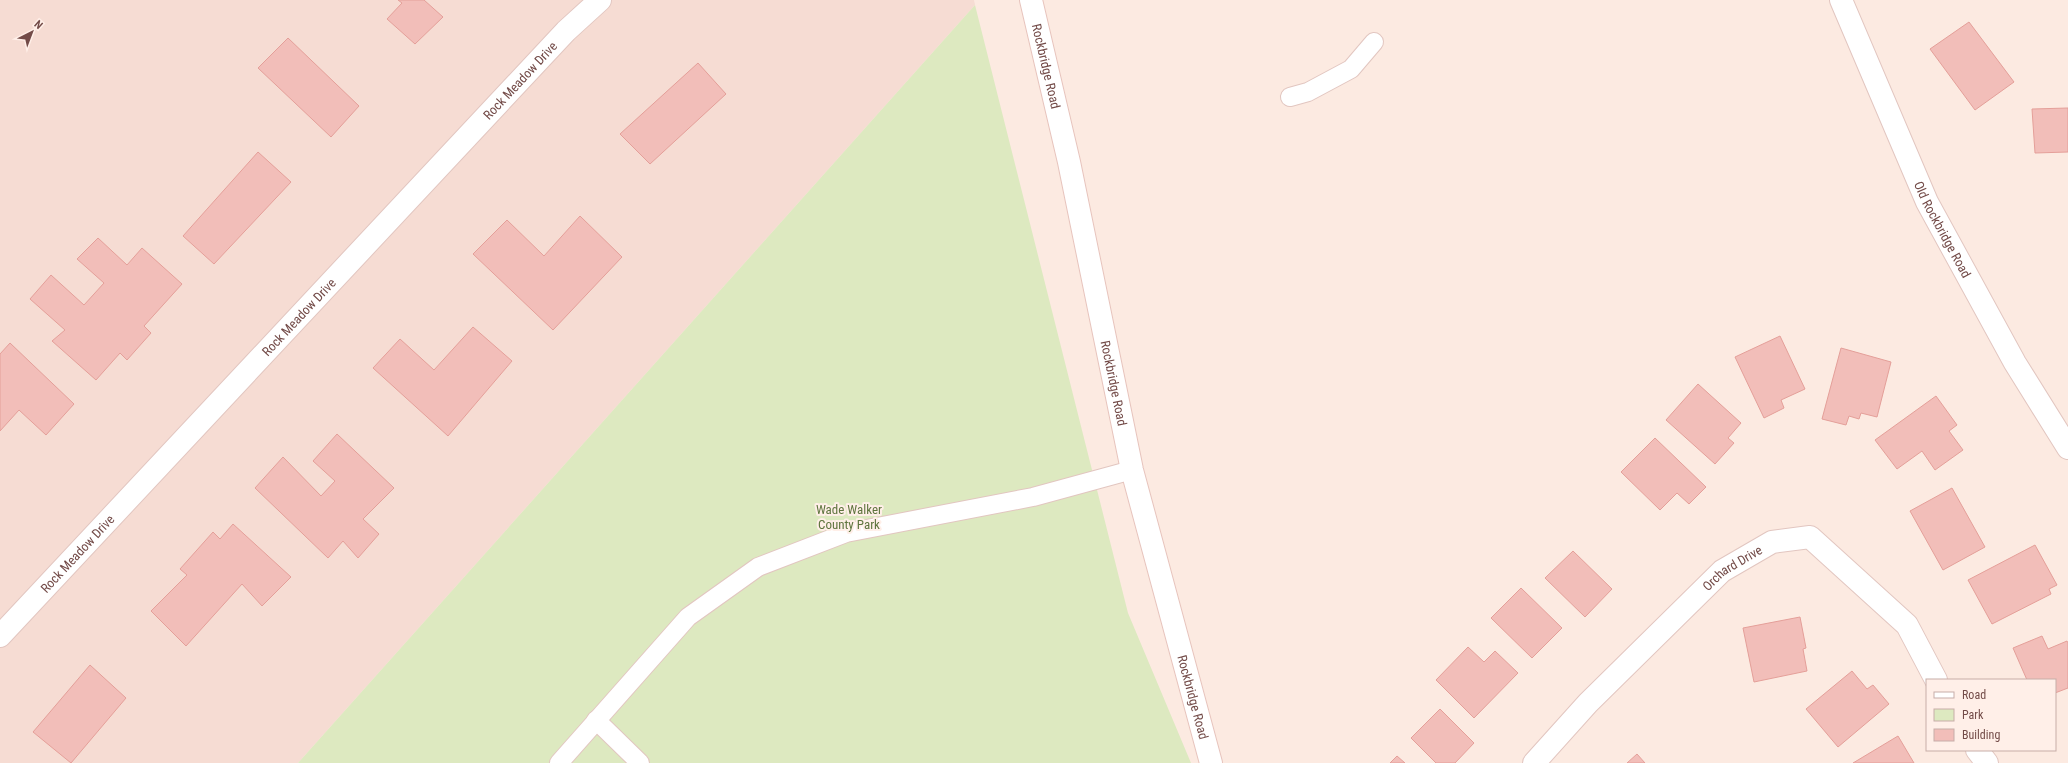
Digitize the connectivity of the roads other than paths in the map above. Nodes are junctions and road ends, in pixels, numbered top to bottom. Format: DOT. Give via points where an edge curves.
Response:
graph roads {
  1 [pos="600,0"];
  2 [pos="1031,0"];
  3 [pos="1841,0"];
  4 [pos="1374,42"];
  5 [pos="1290,97"];
  6 [pos="2068,448"];
  7 [pos="1132,470"];
  8 [pos="0,636"];
  9 [pos="1935,679"];
  10 [pos="596,720"];
  11 [pos="1978,751"];
  12 [pos="559,763"];
  13 [pos="640,763"];
  14 [pos="1211,763"];
  15 [pos="1534,763"];
  16 [pos="1987,763"];
  1 -- 8 [label="street, Rock Meadow Drive" via="566,31"];
  2 -- 7 [label="street, Rockbridge Road" via="1069,162"];
  3 -- 6 [label="street, Old Rockbridge Road" via="1927,202 2016,363"];
  4 -- 5 [label="lane" via="1352,69 1308,92"];
  7 -- 10 [label="lane" via="1033,497 846,533 758,567 688,617"];
  7 -- 14 [label="street, Rockbridge Road"];
  9 -- 15 [label="street, Orchard Drive" via="1907,625 1810,537 1772,542 1722,571 1588,703"];
  10 -- 12 [label="lane"];
  10 -- 13 [label="lane"];
  11 -- 16 [label="street"];
}
